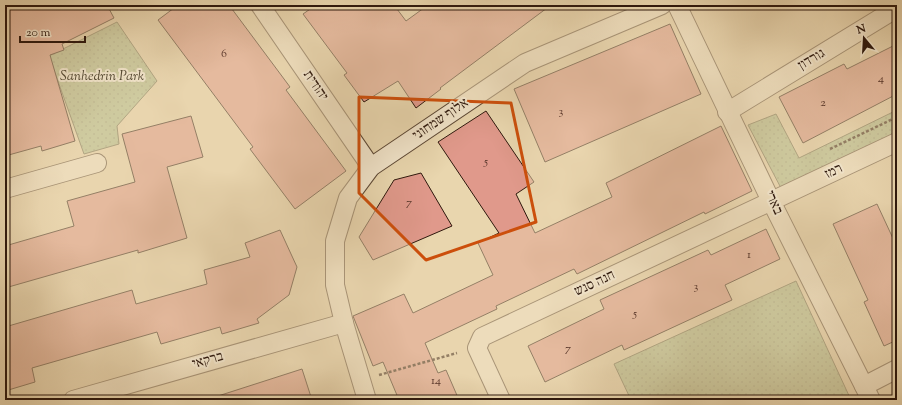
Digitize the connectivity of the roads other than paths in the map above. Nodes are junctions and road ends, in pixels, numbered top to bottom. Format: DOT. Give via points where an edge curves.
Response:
graph roads {
  1 [pos="260,5"];
  2 [pos="662,5"];
  3 [pos="677,5"];
  4 [pos="897,8"];
  5 [pos="727,112"];
  6 [pos="897,142"];
  7 [pos="97,163"];
  8 [pos="371,167"];
  9 [pos="5,189"];
  10 [pos="771,201"];
  11 [pos="344,323"];
  12 [pos="897,369"];
  13 [pos="868,393"];
  14 [pos="73,400"];
  15 [pos="367,400"];
  16 [pos="501,400"];
  1 -- 8 [label="street, יהודית"];
  2 -- 8 [label="street, אלוף שמחוני" via="525,63"];
  3 -- 5 [label="street, בארי"];
  4 -- 5 [label="street, גורדון"];
  5 -- 10 [label="street, בארי"];
  6 -- 10 [label="street, רמז"];
  7 -- 9 [label="street"];
  8 -- 11 [label="street, אלוף שמחוני" via="348,198 335,241 335,285"];
  10 -- 13 [label="street, בארי"];
  10 -- 16 [label="street, חנה סנש" via="482,337 477,348"];
  11 -- 14 [label="street, ברקאי"];
  11 -- 15 [label="street, אלוף שמחוני"];
  12 -- 13 [label="street"];
}
